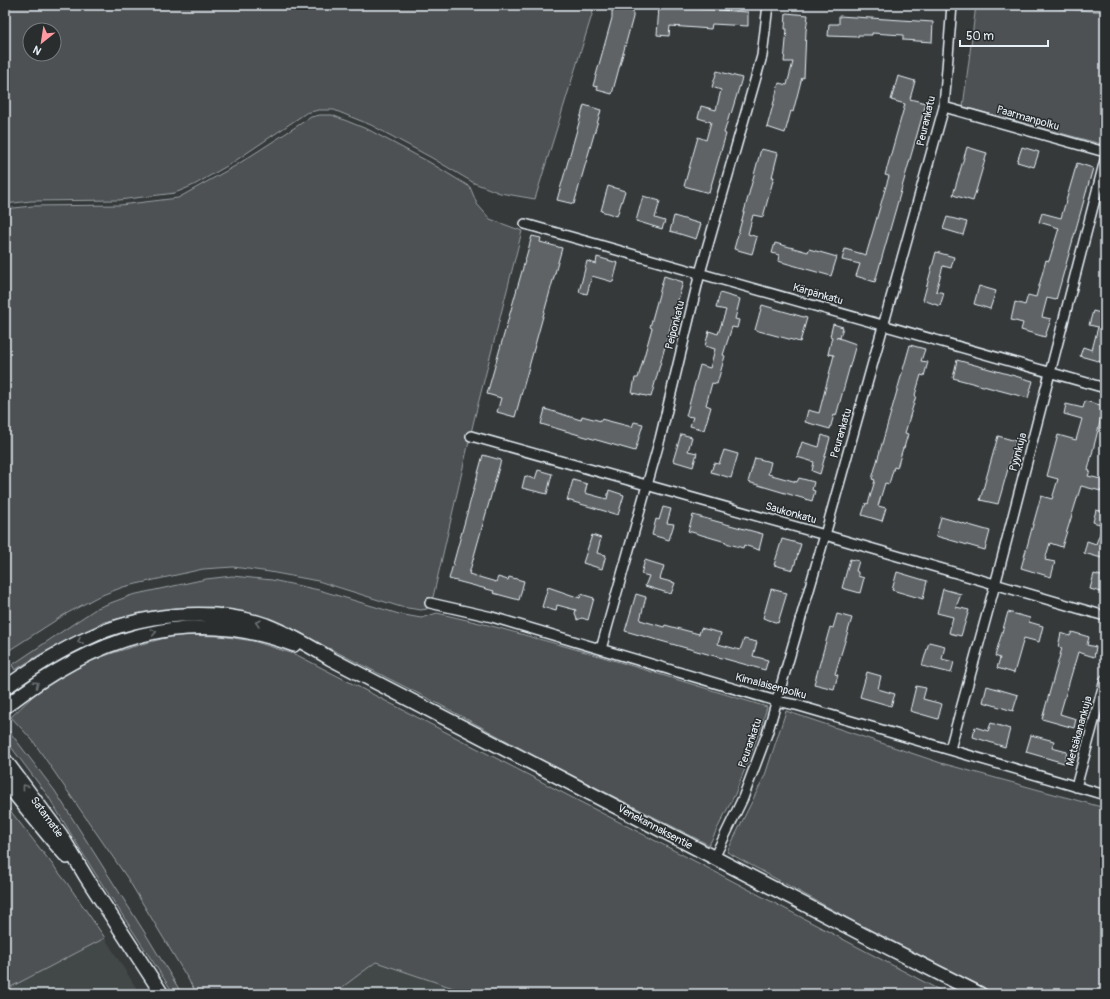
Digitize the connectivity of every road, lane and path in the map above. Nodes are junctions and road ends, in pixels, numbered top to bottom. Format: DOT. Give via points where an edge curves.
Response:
graph roads {
  1 [pos="768,5"];
  2 [pos="952,5"];
  3 [pos="944,107"];
  4 [pos="1105,152"];
  5 [pos="1105,160"];
  6 [pos="524,224"];
  7 [pos="700,273"];
  8 [pos="883,325"];
  9 [pos="1051,373"];
  10 [pos="1105,388"];
  11 [pos="471,436"];
  12 [pos="647,485"];
  13 [pos="825,535"];
  14 [pos="995,584"];
  15 [pos="430,604"];
  16 [pos="1105,616"];
  17 [pos="601,649"];
  18 [pos="331,659"];
  19 [pos="1105,680"];
  20 [pos="5,688"];
  21 [pos="776,701"];
  22 [pos="5,707"];
  23 [pos="950,749"];
  24 [pos="5,760"];
  25 [pos="5,782"];
  26 [pos="1076,787"];
  27 [pos="1105,795"];
  28 [pos="714,858"];
  29 [pos="86,877"];
  30 [pos="162,994"];
  31 [pos="980,994"];
  1 -- 7 [label="street, Peiponkatu" via="762,56"];
  2 -- 3 [label="street, Peurankatu"];
  3 -- 4 [label="street, Paarmanpolku"];
  3 -- 8 [label="street, Peurankatu"];
  5 -- 9 [label="street, Pyynkuja"];
  6 -- 7 [label="street, Kärpänkatu"];
  7 -- 8 [label="street, Kärpänkatu"];
  7 -- 12 [label="street, Peiponkatu"];
  8 -- 9 [label="street, Kärpänkatu"];
  8 -- 13 [label="street, Peurankatu"];
  9 -- 10 [label="street, Kärpänkatu"];
  9 -- 14 [label="street, Pyynkuja"];
  11 -- 12 [label="street, Saukonkatu"];
  12 -- 13 [label="street, Saukonkatu"];
  12 -- 17 [label="street, Peiponkatu"];
  13 -- 14 [label="street, Saukonkatu"];
  13 -- 21 [label="street, Peurankatu"];
  14 -- 16 [label="street, Saukonkatu"];
  14 -- 23 [label="street, Pyynkuja"];
  15 -- 17 [label="street, Kimalaisenpolku" via="492,617"];
  17 -- 21 [label="street, Kimalaisenpolku"];
  18 -- 20 [label="street, Venekannaksentie, one-way" via="292,636 254,622 208,615 177,615 117,627 89,637 52,657"];
  22 -- 18 [label="street, Venekannaksentie, one-way" via="48,676 95,650 163,630 202,627 247,632 289,643"];
  18 -- 28 [label="street, Venekannaksentie"];
  19 -- 26 [label="street, Metsäkanankuja"];
  21 -- 23 [label="street, Kimalaisenpolku"];
  21 -- 28 [label="street, Peurankatu" via="767,734 743,798"];
  23 -- 26 [label="street, Kimalaisenpolku"];
  29 -- 24 [label="street, Satamatie, one-way" via="61,835"];
  25 -- 29 [label="street, Satamatie"];
  26 -- 27 [label="street, Kimalaisenpolku"];
  28 -- 31 [label="street, Venekannaksentie"];
  29 -- 30 [label="street, Satamatie"];
}
